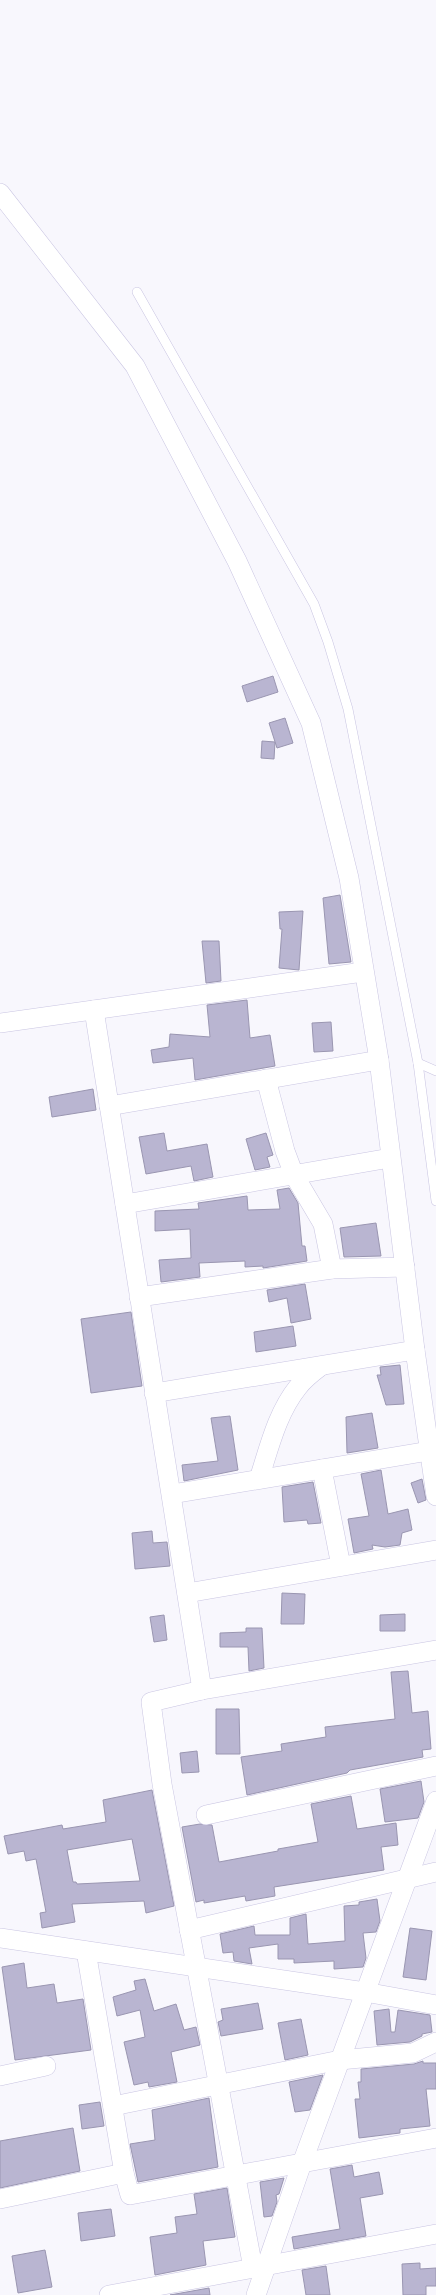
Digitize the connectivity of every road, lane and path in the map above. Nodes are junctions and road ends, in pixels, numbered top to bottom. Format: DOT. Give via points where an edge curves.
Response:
graph roads {
  1 [pos="0,193"];
  2 [pos="137,292"];
  3 [pos="363,972"];
  4 [pos="94,1010"];
  5 [pos="0,1023"];
  6 [pos="379,1060"];
  7 [pos="418,1063"];
  8 [pos="436,1071"];
  9 [pos="266,1079"];
  10 [pos="109,1106"];
  11 [pos="390,1158"];
  12 [pos="294,1175"];
  13 [pos="436,1202"];
  14 [pos="125,1204"];
  15 [pos="404,1267"];
  16 [pos="332,1269"];
  17 [pos="139,1297"];
  18 [pos="415,1350"];
  19 [pos="321,1366"];
  20 [pos="154,1393"];
  21 [pos="429,1451"];
  22 [pos="322,1469"];
  23 [pos="259,1479"];
  24 [pos="172,1494"];
  25 [pos="436,1496"];
  26 [pos="436,1550"];
  27 [pos="341,1566"];
  28 [pos="187,1593"];
  29 [pos="436,1650"];
  30 [pos="202,1690"];
  31 [pos="436,1766"];
  32 [pos="436,1801"];
  33 [pos="206,1815"];
  34 [pos="436,1872"];
  35 [pos="408,1877"];
  36 [pos="189,1930"];
  37 [pos="0,1938"];
  38 [pos="86,1951"];
  39 [pos="196,1967"];
  40 [pos="365,1992"];
  41 [pos="436,2005"];
  42 [pos="436,2042"];
  43 [pos="340,2060"];
  44 [pos="46,2066"];
  45 [pos="0,2076"];
  46 [pos="218,2084"];
  47 [pos="113,2106"];
  48 [pos="436,2138"];
  49 [pos="302,2163"];
  50 [pos="124,2172"];
  51 [pos="236,2176"];
  52 [pos="0,2199"];
  53 [pos="436,2234"];
  54 [pos="260,2267"];
  55 [pos="257,2293"];
  56 [pos="109,2295"];
  1 -- 3 [label="street" via="135,366 237,560 311,723 348,878"];
  2 -- 7 [label="lane" via="309,596 328,642 348,709"];
  3 -- 4 [label="street"];
  3 -- 6 [label="street"];
  4 -- 5 [label="street"];
  4 -- 10 [label="street"];
  6 -- 9 [label="street"];
  6 -- 11 [label="street"];
  7 -- 8 [label="lane"];
  7 -- 13 [label="lane"];
  9 -- 10 [label="street"];
  9 -- 12 [label="street"];
  10 -- 14 [label="street"];
  11 -- 12 [label="street"];
  11 -- 15 [label="street"];
  12 -- 14 [label="street"];
  12 -- 16 [label="street" via="323,1224"];
  14 -- 17 [label="street"];
  15 -- 16 [label="street"];
  15 -- 18 [label="street"];
  16 -- 17 [label="street"];
  17 -- 20 [label="street"];
  18 -- 19 [label="street"];
  18 -- 21 [label="street"];
  19 -- 20 [label="street"];
  19 -- 23 [label="street" via="298,1386 287,1403"];
  20 -- 24 [label="street"];
  21 -- 22 [label="street"];
  21 -- 25 [label="street"];
  22 -- 23 [label="street"];
  22 -- 27 [label="street"];
  23 -- 24 [label="street"];
  24 -- 28 [label="street"];
  26 -- 27 [label="street"];
  27 -- 28 [label="street"];
  28 -- 30 [label="street"];
  29 -- 30 [label="street"];
  30 -- 36 [label="street" via="152,1702 162,1784"];
  31 -- 33 [label="street"];
  32 -- 35 [label="street"];
  34 -- 35 [label="street"];
  35 -- 36 [label="street"];
  35 -- 40 [label="street"];
  36 -- 39 [label="street"];
  37 -- 38 [label="street"];
  38 -- 39 [label="street"];
  38 -- 47 [label="street"];
  39 -- 40 [label="street"];
  39 -- 46 [label="street"];
  40 -- 41 [label="street"];
  40 -- 43 [label="street"];
  42 -- 43 [label="street" via="413,2053"];
  43 -- 46 [label="street"];
  43 -- 49 [label="street"];
  44 -- 45 [label="street"];
  46 -- 47 [label="street"];
  46 -- 51 [label="street"];
  47 -- 50 [label="street"];
  48 -- 49 [label="street"];
  49 -- 51 [label="street"];
  49 -- 54 [label="street"];
  50 -- 51 [label="street" via="130,2195"];
  50 -- 52 [label="street"];
  51 -- 54 [label="street"];
  53 -- 54 [label="street"];
  54 -- 55 [label="street"];
  54 -- 56 [label="street"];
}
